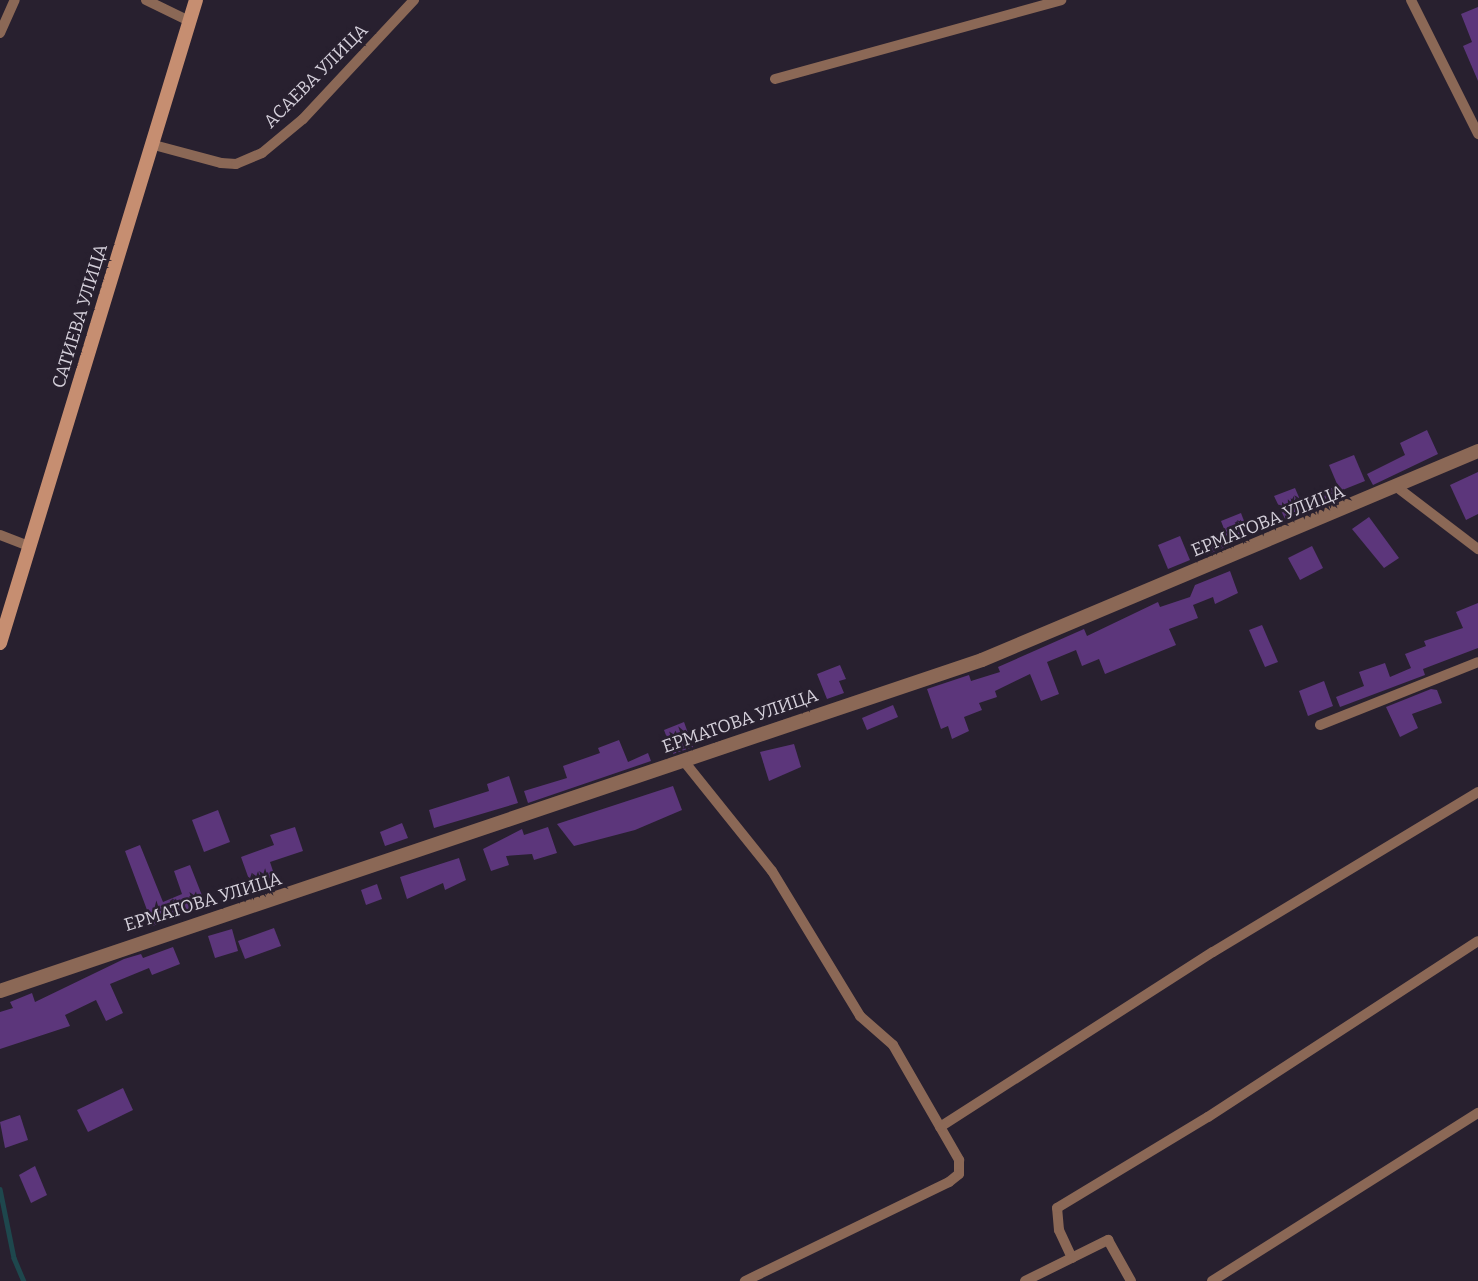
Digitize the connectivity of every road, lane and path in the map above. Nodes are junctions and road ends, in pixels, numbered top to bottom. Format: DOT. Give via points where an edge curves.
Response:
graph roads {
  1 [pos="15,0"];
  2 [pos="146,0"];
  3 [pos="196,0"];
  4 [pos="414,0"];
  5 [pos="1061,0"];
  6 [pos="1411,0"];
  7 [pos="190,22"];
  8 [pos="0,33"];
  9 [pos="775,79"];
  10 [pos="1478,134"];
  11 [pos="154,145"];
  12 [pos="1478,451"];
  13 [pos="1398,488"];
  14 [pos="0,535"];
  15 [pos="29,546"];
  16 [pos="1478,549"];
  17 [pos="0,643"];
  18 [pos="1478,662"];
  19 [pos="1320,725"];
  20 [pos="683,760"];
  21 [pos="1478,792"];
  22 [pos="1478,941"];
  23 [pos="0,991"];
  24 [pos="1478,1113"];
  25 [pos="940,1127"];
  26 [pos="1072,1258"];
  27 [pos="745,1281"];
  28 [pos="1025,1281"];
  29 [pos="1131,1281"];
  30 [pos="1212,1281"];
  1 -- 8 [label="street"];
  2 -- 7 [label="street"];
  3 -- 7 [label="main road, САТИЕВА УЛИЦА"];
  4 -- 11 [label="street, АСАЕВА УЛИЦА" via="303,119 262,153 236,164 221,163"];
  5 -- 9 [label="street"];
  6 -- 10 [label="street"];
  7 -- 11 [label="main road, САТИЕВА УЛИЦА"];
  11 -- 15 [label="main road, САТИЕВА УЛИЦА"];
  12 -- 13 [label="street, ЕРМАТОВА УЛИЦА"];
  13 -- 16 [label="street"];
  13 -- 20 [label="street, ЕРМАТОВА УЛИЦА" via="982,660"];
  14 -- 15 [label="street"];
  15 -- 17 [label="main road, САТИЕВА УЛИЦА"];
  18 -- 19 [label="street"];
  20 -- 23 [label="street, ЕРМАТОВА УЛИЦА"];
  20 -- 25 [label="street" via="772,871 860,1016 893,1045"];
  21 -- 25 [label="street" via="1213,952"];
  22 -- 26 [label="street" via="1208,1117 1057,1208 1059,1230"];
  24 -- 30 [label="street"];
  25 -- 27 [label="street" via="959,1160 960,1174"];
  26 -- 28 [label="street"];
  26 -- 29 [label="street" via="1108,1240"];
}
